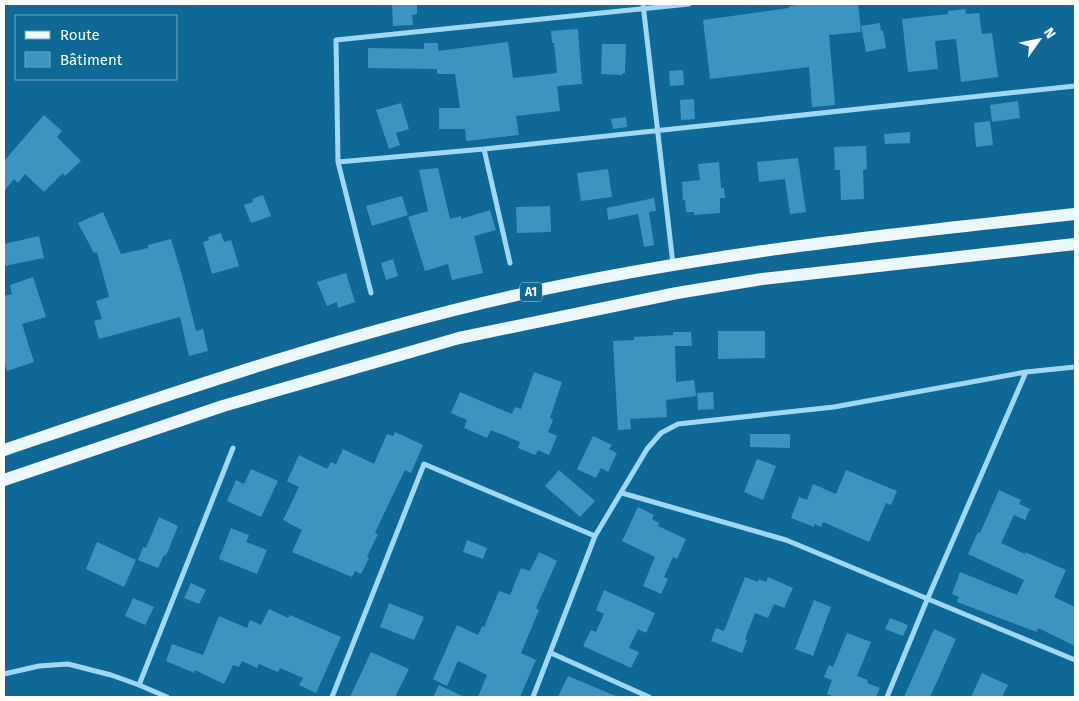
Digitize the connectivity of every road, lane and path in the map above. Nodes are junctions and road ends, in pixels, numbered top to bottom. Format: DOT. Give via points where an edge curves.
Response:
graph roads {
  1 [pos="689,4"];
  2 [pos="643,6"];
  3 [pos="1075,86"];
  4 [pos="658,130"];
  5 [pos="484,149"];
  6 [pos="338,162"];
  7 [pos="1075,214"];
  8 [pos="1075,244"];
  9 [pos="510,264"];
  10 [pos="673,265"];
  11 [pos="371,293"];
  12 [pos="1075,367"];
  13 [pos="1026,372"];
  14 [pos="233,448"];
  15 [pos="4,450"];
  16 [pos="4,480"];
  17 [pos="622,493"];
  18 [pos="595,536"];
  19 [pos="928,600"];
  20 [pos="551,653"];
  21 [pos="1075,660"];
  22 [pos="4,674"];
  23 [pos="139,685"];
  24 [pos="167,697"];
  25 [pos="332,697"];
  26 [pos="533,697"];
  27 [pos="649,697"];
  28 [pos="887,697"];
  1 -- 2 [label="street"];
  2 -- 4 [label="street"];
  2 -- 6 [label="street" via="336,40"];
  3 -- 4 [label="street"];
  4 -- 5 [label="street"];
  4 -- 10 [label="street"];
  5 -- 6 [label="street"];
  5 -- 9 [label="street"];
  6 -- 11 [label="street"];
  7 -- 10 [label="main road, A1" via="842,240"];
  8 -- 16 [label="main road, A1" via="762,279 677,293 459,338 223,406"];
  10 -- 15 [label="main road, A1" via="518,295 382,328"];
  12 -- 13 [label="street"];
  13 -- 17 [label="street" via="834,407 678,424 661,433 647,449"];
  13 -- 19 [label="street"];
  14 -- 23 [label="street"];
  17 -- 18 [label="street"];
  17 -- 19 [label="street" via="786,540"];
  18 -- 20 [label="street"];
  18 -- 25 [label="street" via="424,464"];
  19 -- 21 [label="street"];
  19 -- 28 [label="street"];
  20 -- 26 [label="street"];
  20 -- 27 [label="street"];
  22 -- 23 [label="street" via="39,666 68,664"];
  23 -- 24 [label="street"];
}
